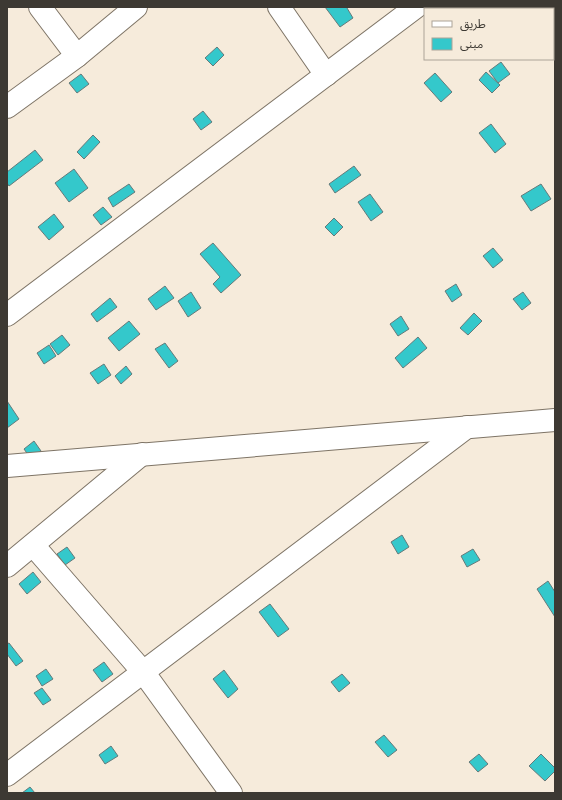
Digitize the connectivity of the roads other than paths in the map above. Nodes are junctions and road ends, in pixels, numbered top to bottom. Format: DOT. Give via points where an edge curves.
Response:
graph roads {
  1 [pos="40,7"];
  2 [pos="136,7"];
  3 [pos="279,7"];
  4 [pos="416,7"];
  5 [pos="77,56"];
  6 [pos="326,75"];
  7 [pos="7,107"];
  8 [pos="7,315"];
  9 [pos="555,420"];
  10 [pos="467,427"];
  11 [pos="142,454"];
  12 [pos="7,466"];
  13 [pos="33,545"];
  14 [pos="7,566"];
  15 [pos="144,673"];
  16 [pos="7,775"];
  17 [pos="231,793"];
  1 -- 5 [label="street"];
  2 -- 5 [label="street"];
  3 -- 6 [label="street"];
  4 -- 6 [label="street"];
  5 -- 7 [label="street"];
  6 -- 8 [label="street"];
  9 -- 10 [label="street"];
  10 -- 11 [label="street"];
  10 -- 15 [label="street"];
  11 -- 12 [label="street"];
  11 -- 13 [label="street"];
  13 -- 14 [label="street"];
  13 -- 15 [label="street"];
  15 -- 16 [label="street"];
  15 -- 17 [label="street"];
}
